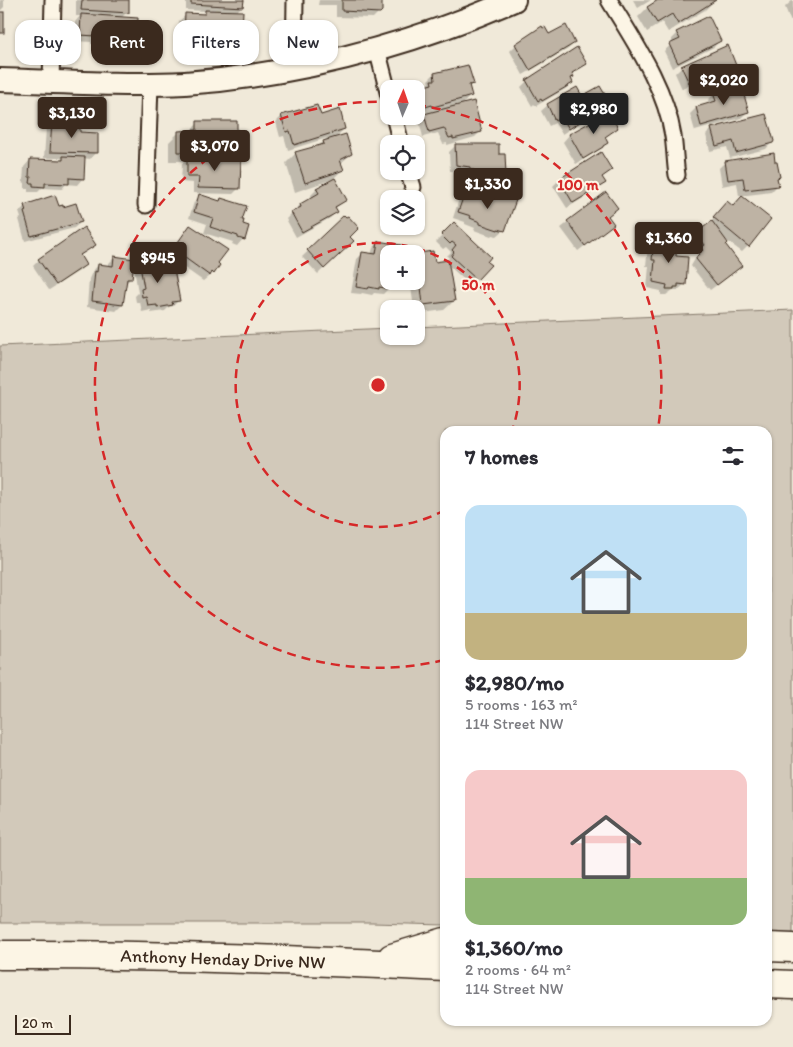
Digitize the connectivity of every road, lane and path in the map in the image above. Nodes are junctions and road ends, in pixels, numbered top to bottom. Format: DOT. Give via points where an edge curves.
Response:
graph roads {
  1 [pos="53,0"];
  2 [pos="296,0"];
  3 [pos="514,0"];
  4 [pos="609,0"];
  5 [pos="377,50"];
  6 [pos="294,68"];
  7 [pos="0,80"];
  8 [pos="385,80"];
  9 [pos="51,82"];
  10 [pos="150,84"];
  11 [pos="677,175"];
  12 [pos="411,180"];
  13 [pos="413,187"];
  14 [pos="146,205"];
  15 [pos="440,944"];
  16 [pos="772,947"];
  17 [pos="793,948"];
  18 [pos="0,955"];
  19 [pos="374,964"];
  20 [pos="440,967"];
  21 [pos="772,984"];
  22 [pos="793,985"];
  1 -- 9 [label="street"];
  2 -- 6 [label="street"];
  3 -- 5 [label="street"];
  4 -- 11 [label="street" via="656,80 673,136"];
  5 -- 6 [label="street"];
  5 -- 8 [label="street"];
  6 -- 10 [label="street" via="223,79"];
  7 -- 9 [label="street"];
  9 -- 10 [label="street"];
  10 -- 14 [label="street"];
  12 -- 13 [label="street"];
  15 -- 19 [label="highway"];
  16 -- 17 [label="highway"];
  18 -- 19 [label="highway, Anthony Henday Drive NW" via="67,954"];
  19 -- 20 [label="highway, Anthony Henday Drive NW"];
  21 -- 22 [label="highway"];
}
